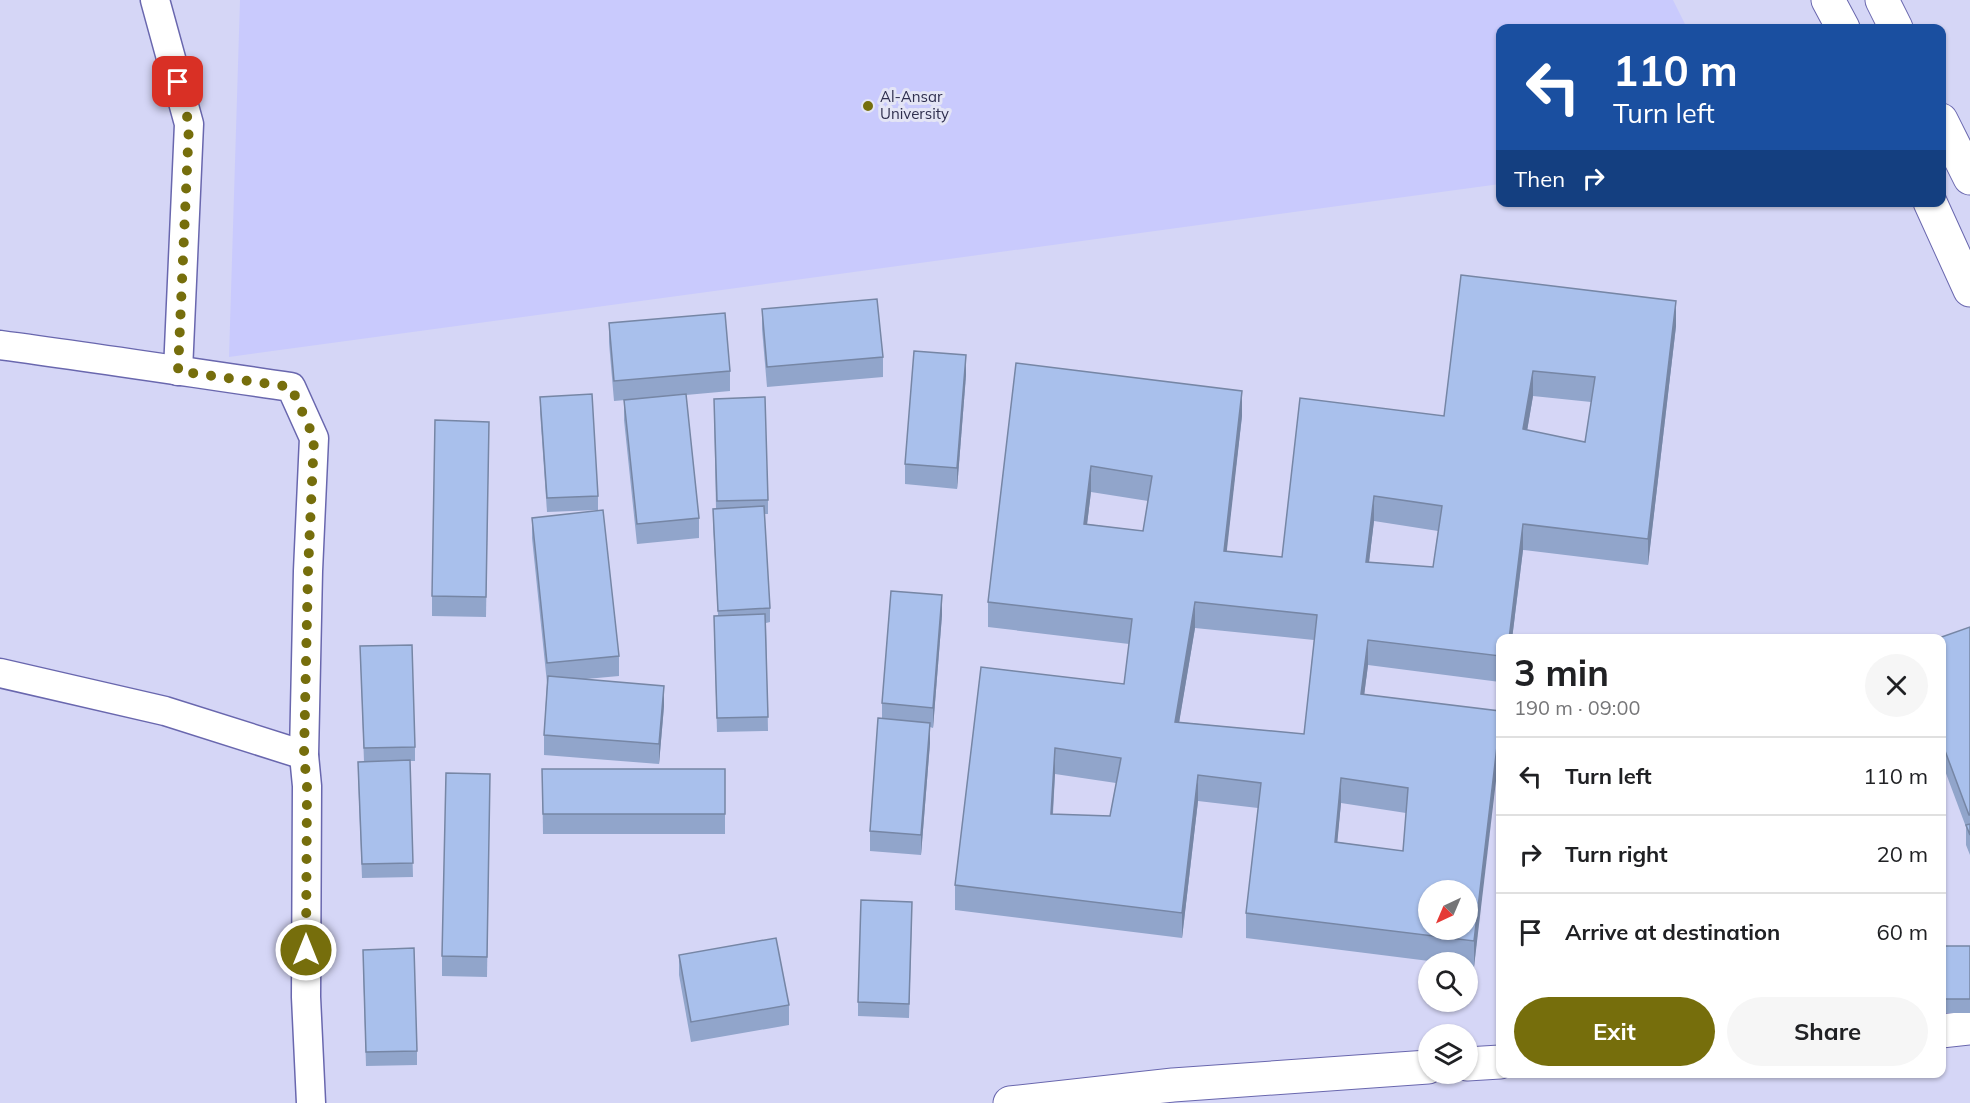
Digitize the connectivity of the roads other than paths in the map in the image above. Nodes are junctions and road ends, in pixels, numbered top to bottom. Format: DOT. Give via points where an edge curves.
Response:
graph roads {
  1 [pos="155,0"];
  2 [pos="1828,0"];
  3 [pos="1882,0"];
  4 [pos="1841,24"];
  5 [pos="1894,24"];
  6 [pos="1946,130"];
  7 [pos="1970,178"];
  8 [pos="1932,207"];
  9 [pos="1970,290"];
  10 [pos="0,345"];
  11 [pos="178,371"];
  12 [pos="0,673"];
  13 [pos="304,755"];
  14 [pos="1970,1028"];
  15 [pos="1946,1030"];
  16 [pos="1496,1062"];
  17 [pos="1478,1063"];
  18 [pos="1418,1068"];
  19 [pos="311,1103"];
  20 [pos="1010,1103"];
  1 -- 11 [label="street" via="189,124"];
  2 -- 4 [label="street"];
  3 -- 5 [label="street"];
  6 -- 7 [label="street"];
  8 -- 9 [label="street"];
  10 -- 11 [label="street"];
  11 -- 13 [label="street" via="291,387 314,438"];
  12 -- 13 [label="street" via="165,711"];
  13 -- 19 [label="street"];
  14 -- 15 [label="street"];
  16 -- 17 [label="street"];
  18 -- 20 [label="street" via="1173,1085"];
}
